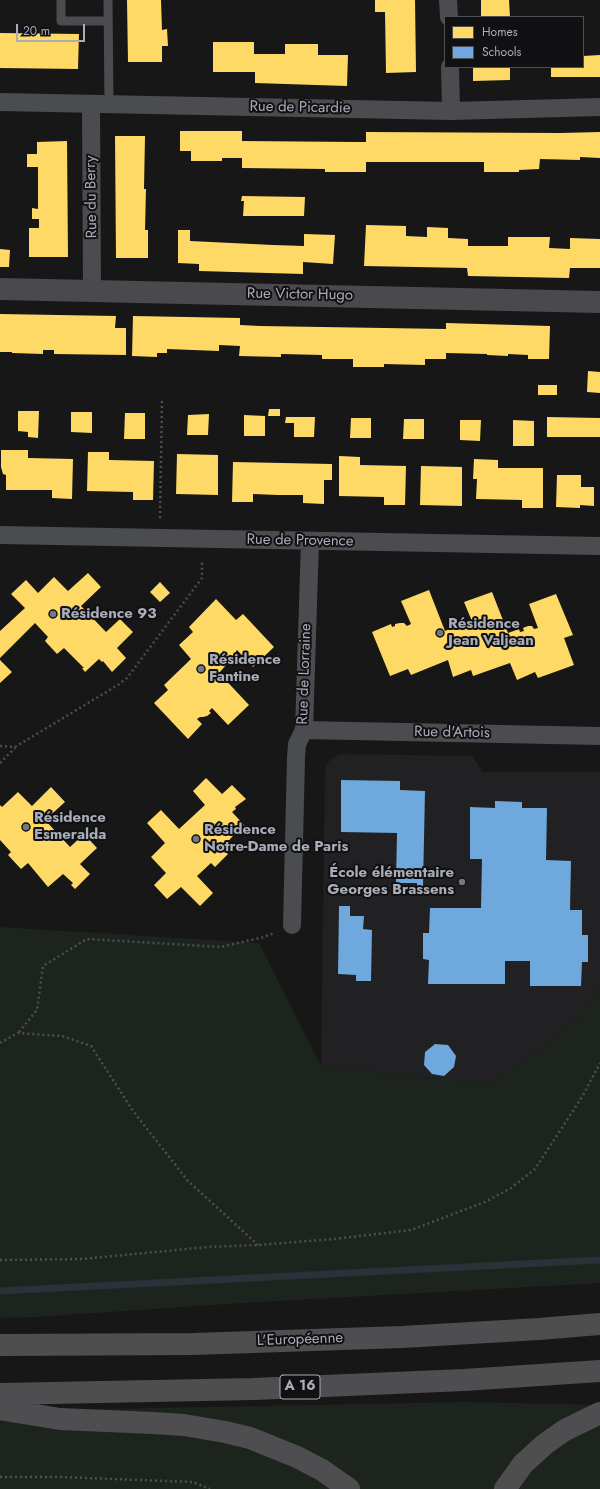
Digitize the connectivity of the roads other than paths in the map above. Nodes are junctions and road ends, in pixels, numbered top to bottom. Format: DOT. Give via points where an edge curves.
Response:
graph roads {
  1 [pos="61,0"];
  2 [pos="108,0"];
  3 [pos="448,0"];
  4 [pos="449,16"];
  5 [pos="108,21"];
  6 [pos="450,68"];
  7 [pos="0,102"];
  8 [pos="91,104"];
  9 [pos="109,105"];
  10 [pos="600,107"];
  11 [pos="452,111"];
  12 [pos="0,289"];
  13 [pos="92,291"];
  14 [pos="600,302"];
  15 [pos="0,535"];
  16 [pos="310,541"];
  17 [pos="600,546"];
  18 [pos="304,730"];
  19 [pos="600,736"];
  20 [pos="292,925"];
  21 [pos="600,1311"];
  22 [pos="600,1324"];
  23 [pos="539,1329"];
  24 [pos="0,1345"];
  25 [pos="600,1371"];
  26 [pos="0,1394"];
  27 [pos="0,1410"];
  28 [pos="600,1413"];
  29 [pos="349,1489"];
  30 [pos="505,1489"];
  1 -- 5 [label="lane" via="61,21"];
  2 -- 5 [label="lane"];
  3 -- 4 [label="street"];
  5 -- 9 [label="lane"];
  6 -- 11 [label="street"];
  7 -- 8 [label="street, Rue de Picardie"];
  8 -- 9 [label="street, Rue de Picardie"];
  8 -- 13 [label="street, Rue du Berry"];
  9 -- 11 [label="street, Rue de Picardie"];
  10 -- 11 [label="street, Rue de Picardie"];
  12 -- 13 [label="street, Rue Victor Hugo"];
  13 -- 14 [label="street, Rue Victor Hugo"];
  15 -- 16 [label="street, Rue de Provence"];
  16 -- 17 [label="street, Rue de Provence"];
  16 -- 18 [label="street, Rue de Lorraine"];
  18 -- 19 [label="street, Rue d'Artois"];
  18 -- 20 [label="street, Rue de Lorraine" via="297,744 296,758"];
  21 -- 23 [label="highway"];
  22 -- 23 [label="highway, L'Européenne"];
  23 -- 24 [label="highway, L'Européenne" via="200,1344"];
  25 -- 26 [label="highway, A 16" via="254,1389"];
  27 -- 29 [label="highway" via="60,1419 153,1423 226,1432 250,1438 297,1457 322,1470"];
  28 -- 30 [label="highway" via="565,1430 545,1444 523,1464"];
}
